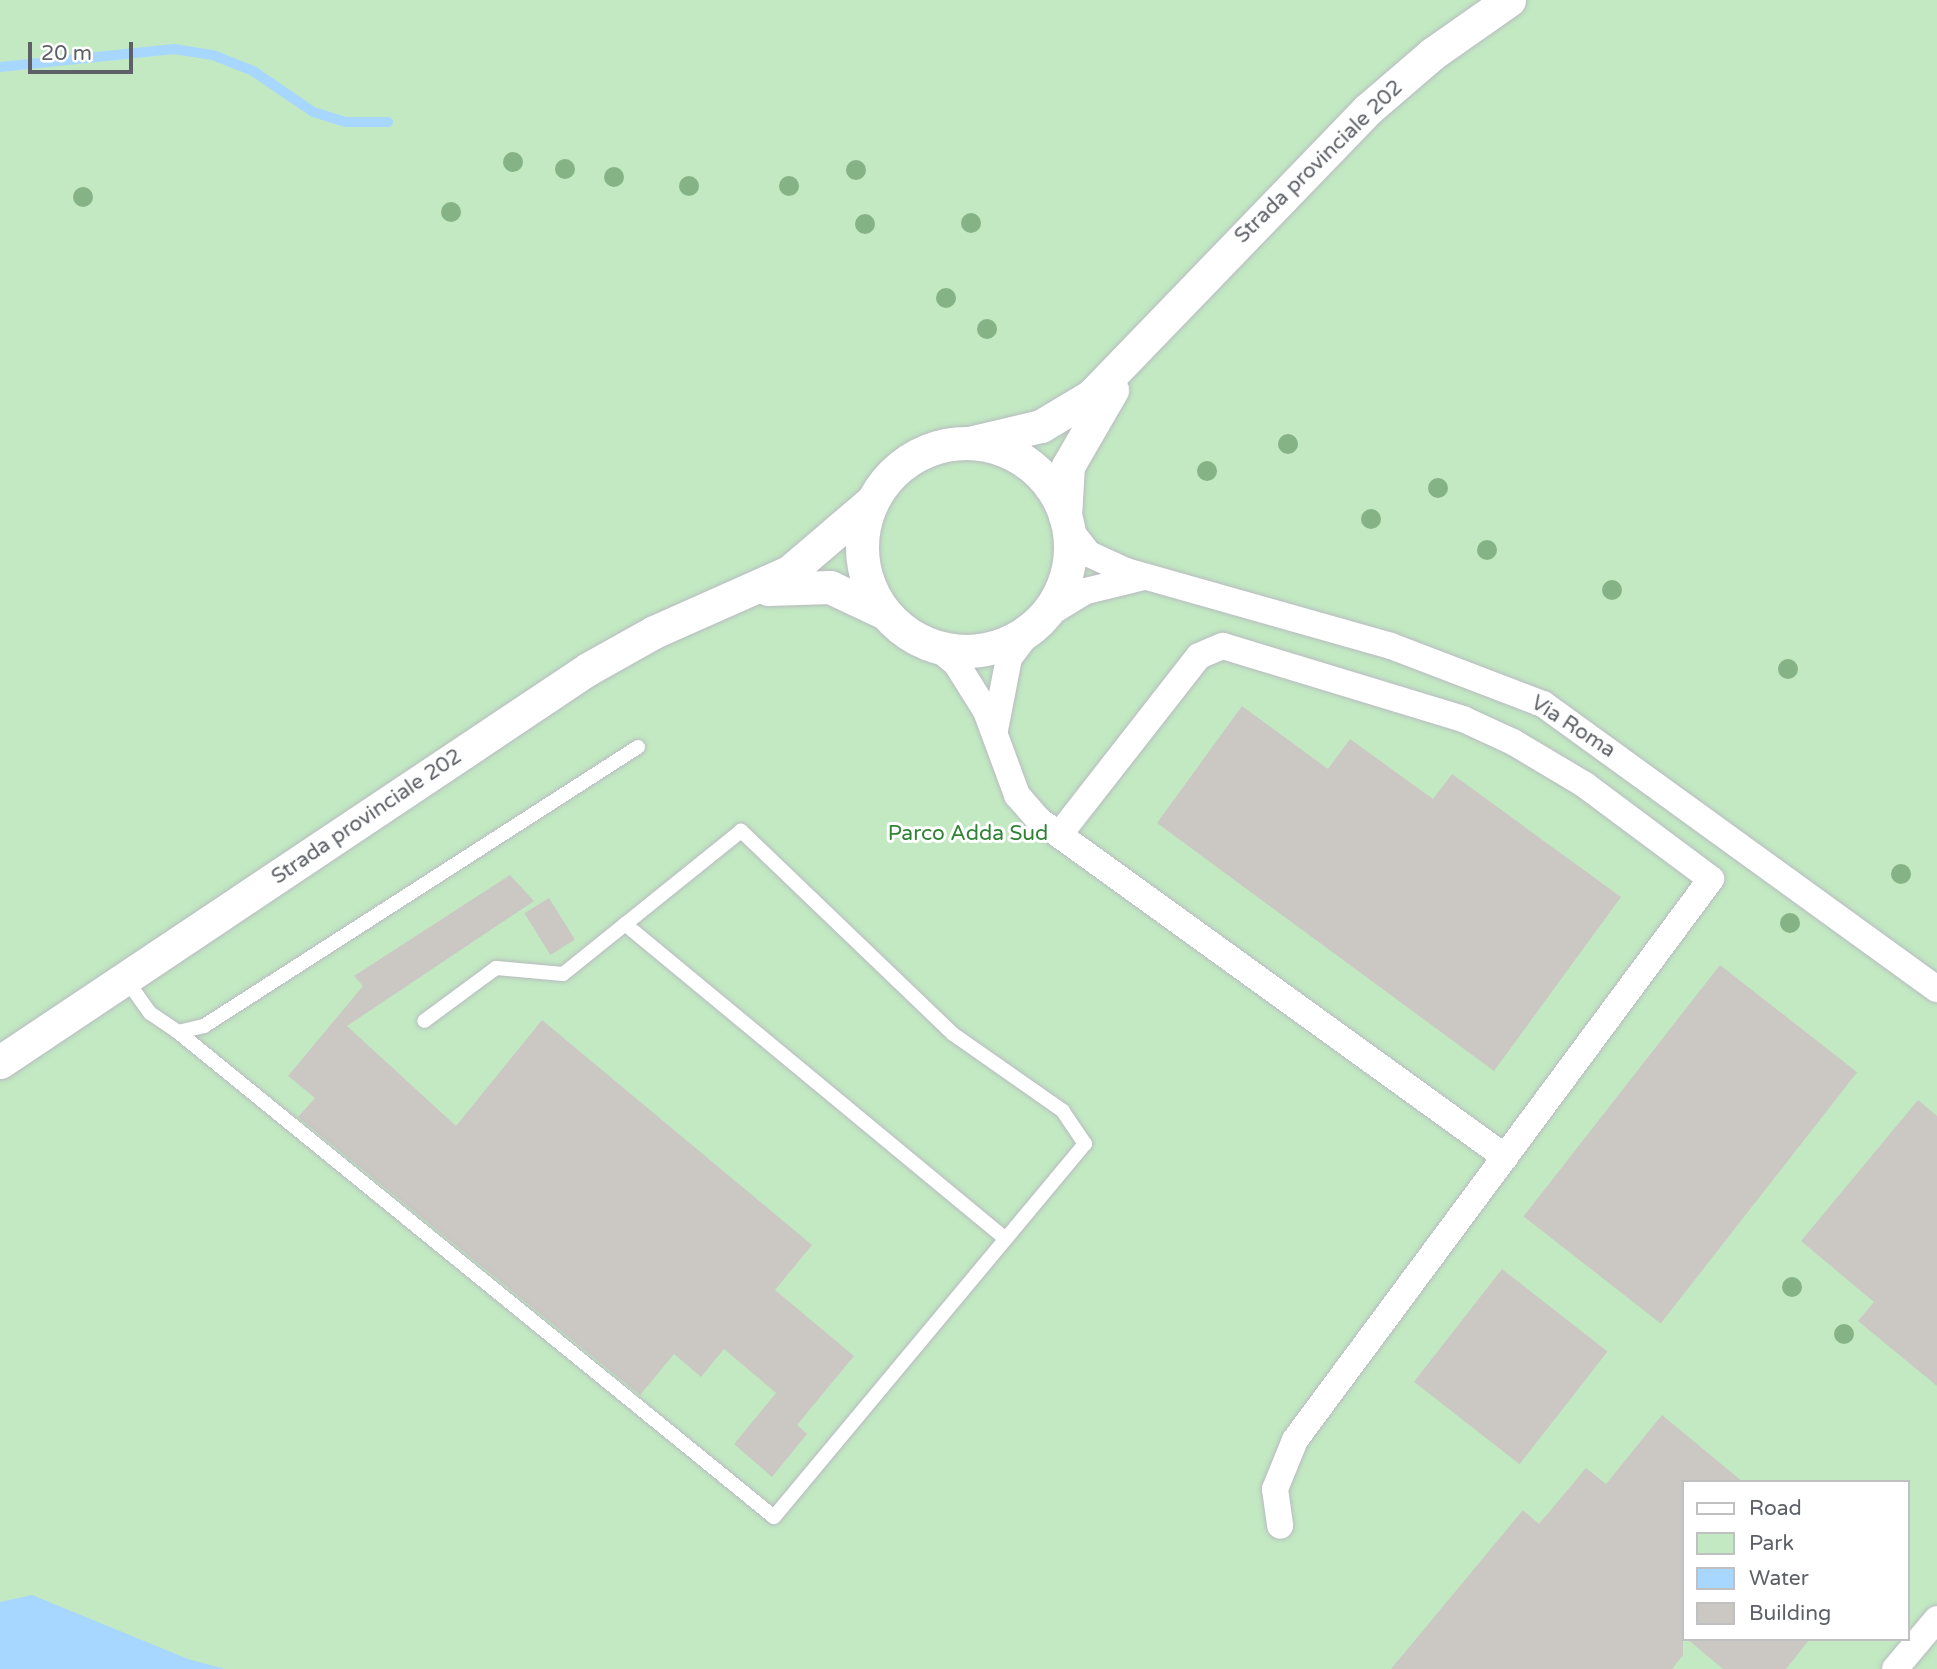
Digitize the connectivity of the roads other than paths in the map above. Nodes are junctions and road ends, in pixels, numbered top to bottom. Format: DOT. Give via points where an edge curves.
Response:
graph roads {
  1 [pos="1510,0"];
  2 [pos="1147,343"];
  3 [pos="969,443"];
  4 [pos="872,501"];
  5 [pos="1068,524"];
  6 [pos="1153,576"];
  7 [pos="746,594"];
  8 [pos="886,613"];
  9 [pos="1037,623"];
  10 [pos="936,648"];
  11 [pos="995,730"];
  12 [pos="638,747"];
  13 [pos="1059,835"];
  14 [pos="625,924"];
  15 [pos="125,978"];
  16 [pos="1937,989"];
  17 [pos="424,1021"];
  18 [pos="177,1032"];
  19 [pos="0,1062"];
  20 [pos="1505,1157"];
  21 [pos="1006,1239"];
  22 [pos="1280,1526"];
  23 [pos="1937,1619"];
  24 [pos="1895,1669"];
  1 -- 2 [label="street, Strada provinciale 202" via="1432,54 1367,110 1241,237"];
  2 -- 3 [label="street, Strada provinciale 202" via="1059,417 1026,432"];
  2 -- 5 [label="street, Strada provinciale 202" via="1077,447 1064,491"];
  3 -- 4 [label="street, Strada provinciale 202" via="939,446 912,458"];
  3 -- 5 [label="street, Strada provinciale 202" via="1004,449 1035,468 1058,496"];
  4 -- 7 [label="street, Strada provinciale 202" via="807,560"];
  4 -- 8 [label="street, Strada provinciale 202" via="863,529 863,559"];
  5 -- 6 [label="street, Via Roma" via="1076,543 1099,559"];
  5 -- 9 [label="street, Strada provinciale 202" via="1067,570"];
  6 -- 9 [label="street, Via Roma" via="1086,591"];
  6 -- 16 [label="street, Via Roma" via="1391,646 1543,704"];
  7 -- 8 [label="street, Strada provinciale 202" via="814,585 845,592"];
  7 -- 15 [label="street, Strada provinciale 202" via="686,616 588,669"];
  8 -- 10 [label="street, Strada provinciale 202" via="908,634"];
  9 -- 10 [label="street, Strada provinciale 202" via="1000,646 968,652"];
  9 -- 11 [label="street" via="1009,658"];
  10 -- 11 [label="street" via="960,669"];
  11 -- 13 [label="street" via="1017,795"];
  12 -- 18 [label="lane" via="204,1026"];
  13 -- 20 [label="street"];
  13 -- 20 [label="street" via="1199,656 1213,646 1463,719 1585,785 1712,880"];
  14 -- 17 [label="lane" via="563,974 496,968"];
  14 -- 21 [label="lane"];
  14 -- 21 [label="lane" via="741,831 953,1034 1063,1111 1082,1132 1085,1144 1074,1160"];
  15 -- 18 [label="lane" via="150,1013"];
  15 -- 19 [label="street, Strada provinciale 202"];
  18 -- 21 [label="lane" via="774,1517"];
  20 -- 22 [label="street" via="1295,1440 1275,1489"];
  23 -- 24 [label="street"];
}
